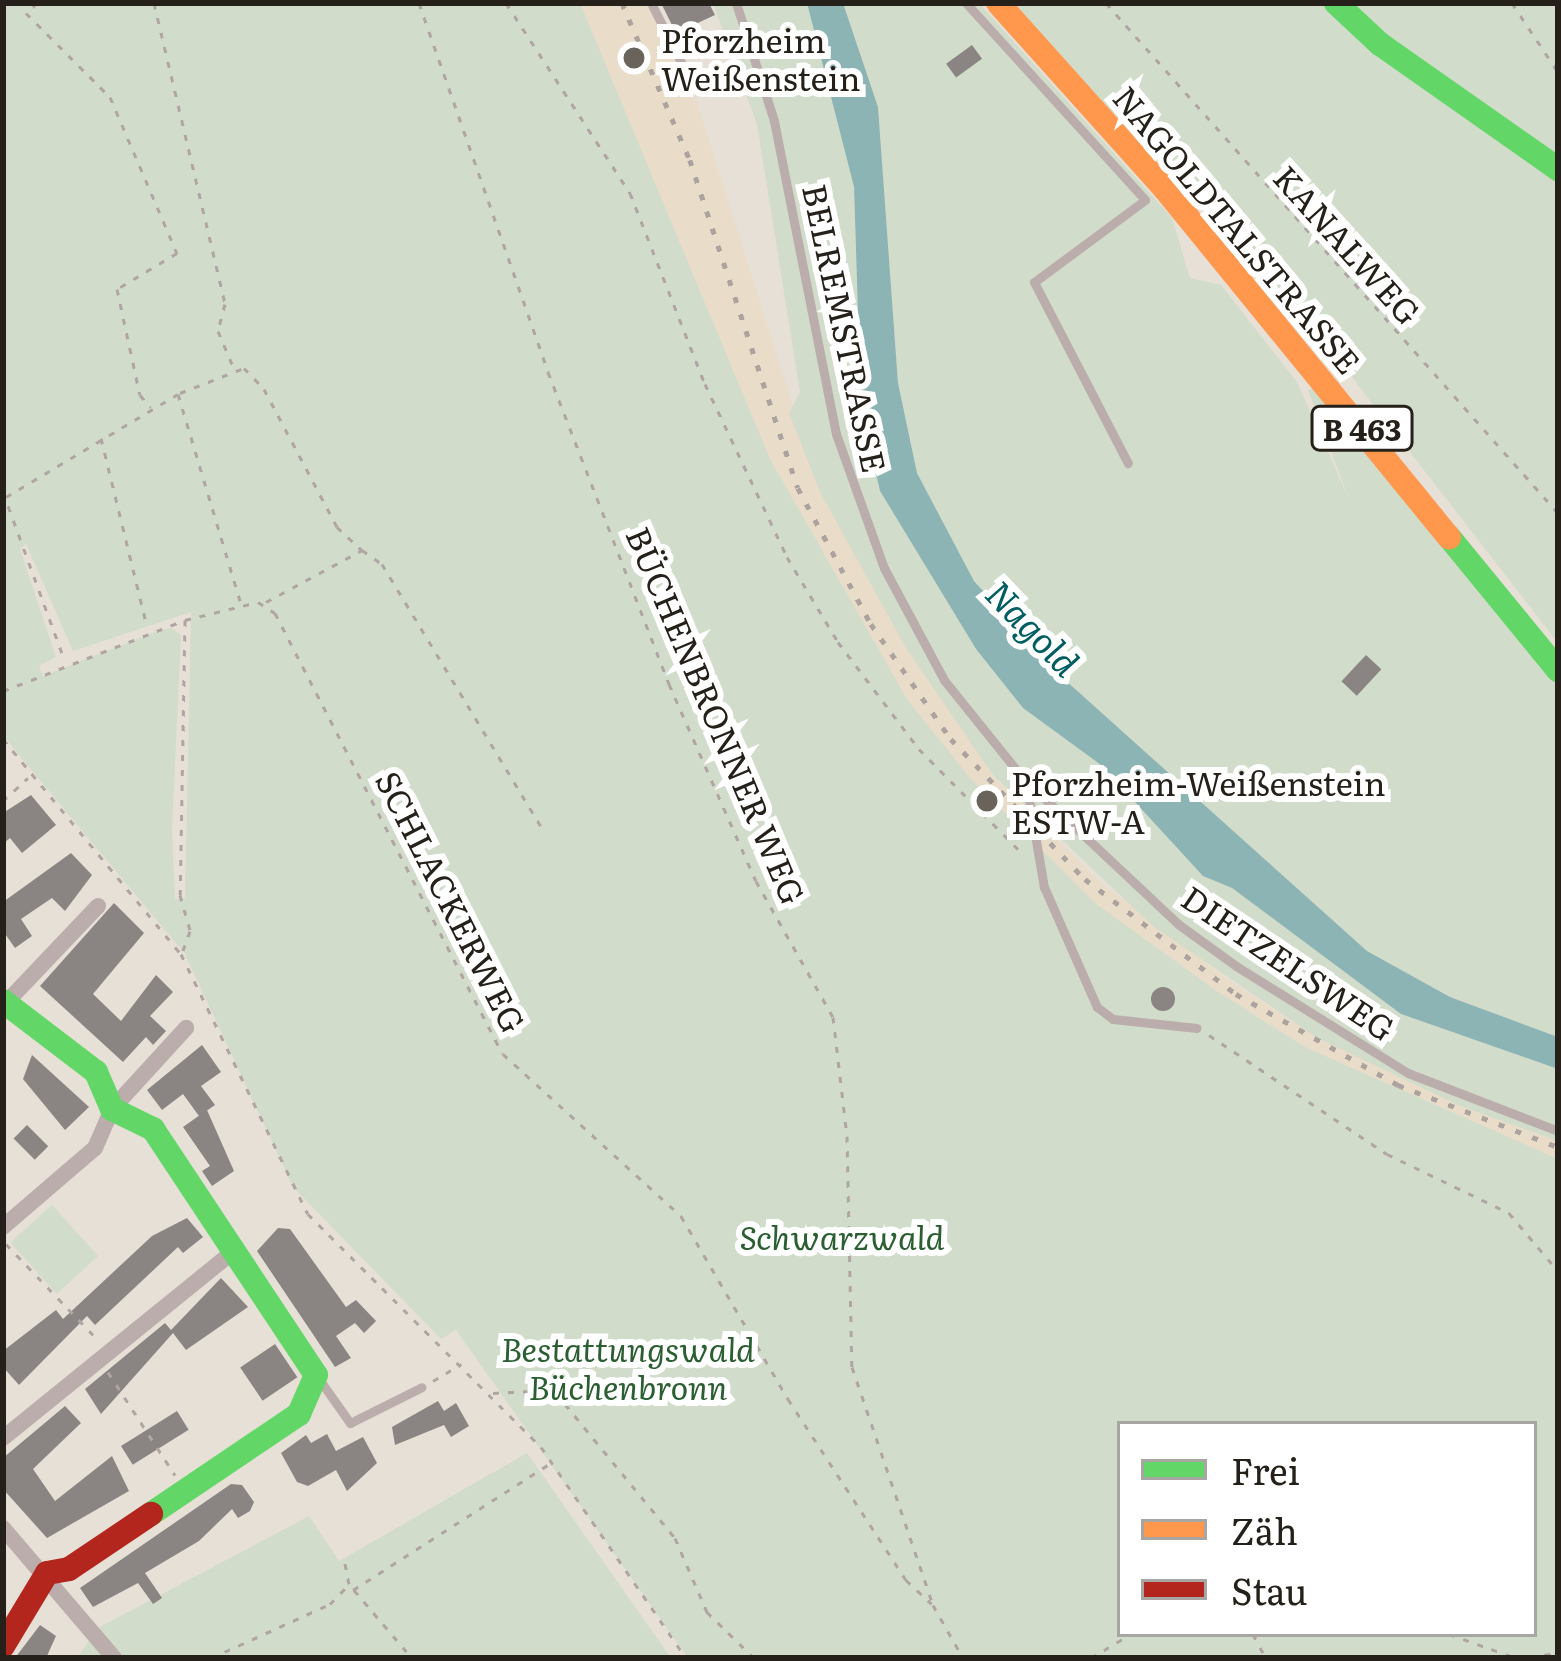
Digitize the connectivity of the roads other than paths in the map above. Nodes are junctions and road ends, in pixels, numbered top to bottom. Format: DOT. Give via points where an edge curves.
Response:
graph roads {
  1 [pos="651,3"];
  2 [pos="736,3"];
  3 [pos="966,3"];
  4 [pos="998,3"];
  5 [pos="1336,3"];
  6 [pos="690,80"];
  7 [pos="1558,169"];
  8 [pos="1128,463"];
  9 [pos="1558,670"];
  10 [pos="1026,782"];
  11 [pos="98,907"];
  12 [pos="4,1003"];
  13 [pos="186,1028"];
  14 [pos="1197,1028"];
  15 [pos="112,1109"];
  16 [pos="1558,1131"];
  17 [pos="3,1227"];
  18 [pos="236,1249"];
  19 [pos="316,1375"];
  20 [pos="422,1387"];
  21 [pos="3,1438"];
  22 [pos="3,1528"];
  23 [pos="47,1573"];
  24 [pos="3,1646"];
  25 [pos="114,1658"];
  1 -- 6 [label="lane"];
  2 -- 10 [label="lane, BELREMSTRASSE" via="770,104 824,384 856,498 944,680"];
  3 -- 8 [label="lane" via="1144,200 1034,282"];
  4 -- 9 [label="street, NAGOLDTALSTRASSE / B 463" via="1164,188"];
  5 -- 7 [label="street" via="1380,44"];
  10 -- 14 [label="lane, BELREMSTRASSE" via="1042,870 1104,1014"];
  10 -- 16 [label="lane, DIETZELSWEG" via="1178,924 1236,966 1408,1072"];
  11 -- 12 [label="street"];
  12 -- 15 [label="street" via="96,1072"];
  13 -- 15 [label="street"];
  15 -- 17 [label="street" via="95,1148"];
  15 -- 18 [label="street" via="153,1129"];
  18 -- 19 [label="street"];
  18 -- 21 [label="street"];
  19 -- 20 [label="lane" via="350,1423"];
  19 -- 23 [label="street" via="298,1414 69,1568"];
  22 -- 23 [label="street"];
  23 -- 24 [label="street"];
  23 -- 25 [label="street"];
}
